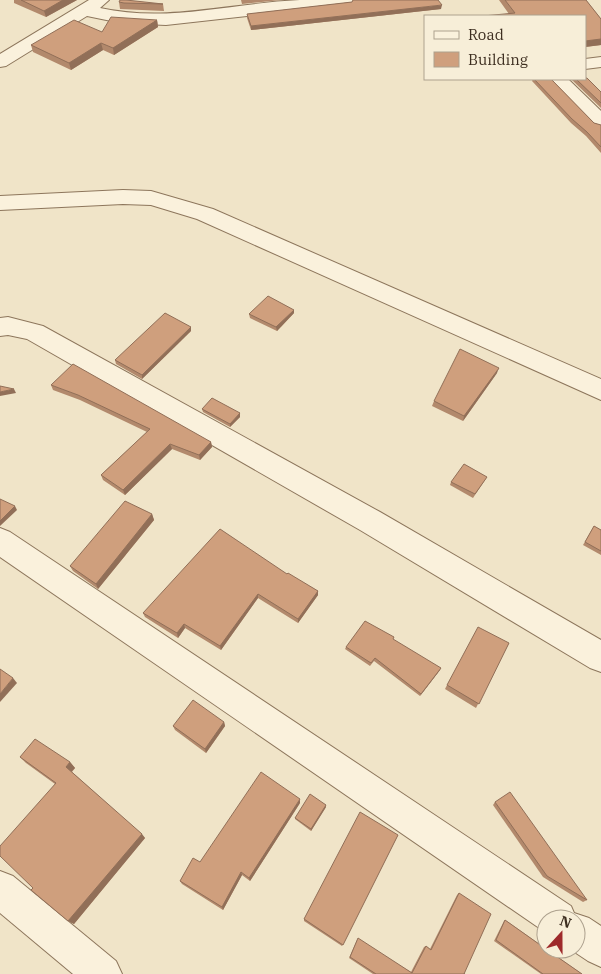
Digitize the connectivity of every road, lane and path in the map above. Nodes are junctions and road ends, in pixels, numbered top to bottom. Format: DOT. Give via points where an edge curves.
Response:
graph roads {
  1 [pos="102,0"];
  2 [pos="345,0"];
  3 [pos="85,10"];
  4 [pos="0,62"];
  5 [pos="601,62"];
  6 [pos="586,64"];
  7 [pos="559,80"];
  8 [pos="601,122"];
  9 [pos="0,202"];
  10 [pos="0,327"];
  11 [pos="601,390"];
  12 [pos="0,542"];
  13 [pos="601,657"];
  14 [pos="0,889"];
  15 [pos="543,909"];
  16 [pos="586,938"];
  17 [pos="601,948"];
  18 [pos="103,974"];
  1 -- 3 [label="street"];
  2 -- 3 [label="street" via="166,20 121,18"];
  3 -- 4 [label="street"];
  5 -- 6 [label="street"];
  7 -- 8 [label="street"];
  9 -- 11 [label="street" via="123,196 176,204"];
  10 -- 13 [label="street" via="34,332 370,521"];
  12 -- 15 [label="street"];
  14 -- 18 [label="street"];
  16 -- 17 [label="street"];
}
